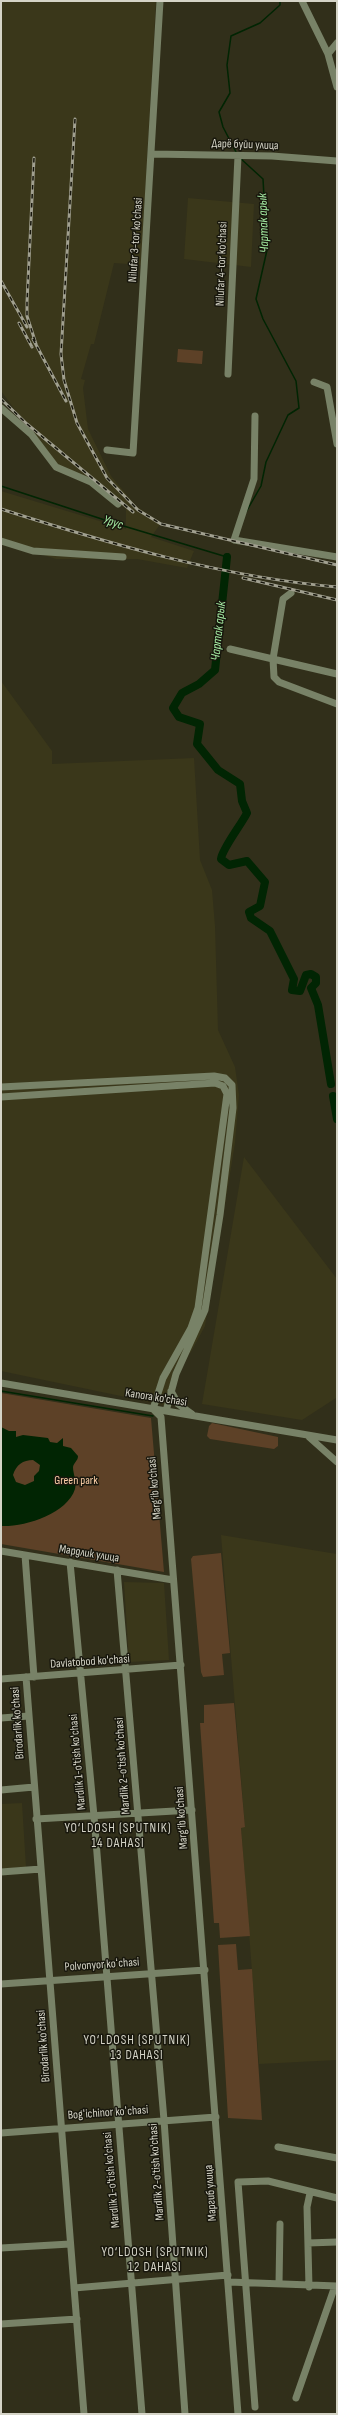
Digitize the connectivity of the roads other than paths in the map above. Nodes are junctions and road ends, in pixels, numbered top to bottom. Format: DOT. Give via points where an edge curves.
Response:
graph roads {
  1 [pos="160,1"];
  2 [pos="302,1"];
  3 [pos="337,43"];
  4 [pos="328,54"];
  5 [pos="334,63"];
  6 [pos="337,87"];
  7 [pos="152,154"];
  8 [pos="238,156"];
  9 [pos="337,161"];
  10 [pos="228,374"];
  11 [pos="314,382"];
  12 [pos="1,408"];
  13 [pos="255,416"];
  14 [pos="337,444"];
  15 [pos="106,450"];
  16 [pos="118,504"];
  17 [pos="1,541"];
  18 [pos="123,557"];
  19 [pos="337,557"];
  20 [pos="291,593"];
  21 [pos="230,649"];
  22 [pos="273,659"];
  23 [pos="337,674"];
  24 [pos="337,704"];
  25 [pos="224,1082"];
  26 [pos="1,1087"];
  27 [pos="1,1097"];
  28 [pos="223,1158"];
  29 [pos="211,1214"];
  30 [pos="220,1215"];
  31 [pos="1,1383"];
  32 [pos="171,1392"];
  33 [pos="153,1409"];
  34 [pos="166,1411"];
  35 [pos="194,1415"];
  36 [pos="160,1417"];
  37 [pos="307,1436"];
  38 [pos="337,1441"];
  39 [pos="335,1460"];
  40 [pos="1,1551"];
  41 [pos="25,1555"];
  42 [pos="70,1562"];
  43 [pos="117,1570"];
  44 [pos="173,1580"];
  45 [pos="181,1665"];
  46 [pos="127,1670"];
  47 [pos="81,1673"];
  48 [pos="26,1677"];
  49 [pos="34,1677"];
  50 [pos="1,1679"];
  51 [pos="28,1716"];
  52 [pos="1,1718"];
  53 [pos="34,1787"];
  54 [pos="1,1790"];
  55 [pos="192,1810"];
  56 [pos="138,1814"];
  57 [pos="94,1816"];
  58 [pos="36,1819"];
  59 [pos="41,1869"];
  60 [pos="1,1872"];
  61 [pos="205,1970"];
  62 [pos="150,1973"];
  63 [pos="106,1976"];
  64 [pos="50,1981"];
  65 [pos="1,1984"];
  66 [pos="216,2117"];
  67 [pos="164,2120"];
  68 [pos="118,2124"];
  69 [pos="62,2128"];
  70 [pos="1,2133"];
  71 [pos="278,2147"];
  72 [pos="337,2158"];
  73 [pos="310,2193"];
  74 [pos="337,2198"];
  75 [pos="280,2224"];
  76 [pos="337,2242"];
  77 [pos="308,2243"];
  78 [pos="70,2244"];
  79 [pos="1,2248"];
  80 [pos="175,2278"];
  81 [pos="228,2278"];
  82 [pos="131,2282"];
  83 [pos="246,2283"];
  84 [pos="279,2284"];
  85 [pos="336,2286"];
  86 [pos="309,2287"];
  87 [pos="74,2288"];
  88 [pos="77,2319"];
  89 [pos="1,2324"];
  90 [pos="296,2398"];
  91 [pos="255,2408"];
  92 [pos="84,2414"];
  93 [pos="142,2414"];
  94 [pos="186,2414"];
  95 [pos="238,2414"];
  1 -- 7 [label="street, Nilufar 3-tor ko'chasi"];
  2 -- 4 [label="street"];
  3 -- 4 [label="street"];
  4 -- 5 [label="street"];
  5 -- 6 [label="street"];
  7 -- 8 [label="street, Дарё буйи улица"];
  7 -- 15 [label="street, Nilufar 3-tor ko'chasi" via="133,453"];
  8 -- 9 [label="street, Дарё буйи улица"];
  8 -- 10 [label="street, Nilufar 4-tor ko'chasi"];
  11 -- 14 [label="street" via="327,387"];
  12 -- 16 [label="street" via="32,434 56,467 91,482"];
  13 -- 19 [label="street" via="254,479 234,540"];
  17 -- 18 [label="street" via="33,551"];
  20 -- 22 [label="street" via="283,599"];
  21 -- 22 [label="street"];
  22 -- 23 [label="street"];
  22 -- 24 [label="street" via="274,676 279,682"];
  25 -- 26 [label="street" via="214,1076"];
  25 -- 27 [label="street"];
  25 -- 28 [label="street" via="227,1096"];
  28 -- 29 [label="street"];
  28 -- 30 [label="street"];
  29 -- 30 [label="street"];
  29 -- 33 [label="street" via="198,1308 191,1328 163,1378"];
  30 -- 32 [label="street" via="205,1310 176,1374"];
  31 -- 33 [label="street, Kanora ko'chasi"];
  32 -- 34 [label="street"];
  32 -- 35 [label="street" via="178,1404"];
  33 -- 34 [label="street, Kanora ko'chasi"];
  33 -- 36 [label="street"];
  34 -- 35 [label="street, Kanora ko'chasi"];
  34 -- 36 [label="street"];
  35 -- 37 [label="street, Kanora ko'chasi"];
  36 -- 44 [label="street, Marg‘ib ko‘chasi"];
  37 -- 38 [label="street, Kanora ko'chasi"];
  37 -- 39 [label="street"];
  38 -- 39 [label="street" via="331,1448"];
  40 -- 41 [label="street, Мардлик улица"];
  41 -- 42 [label="street, Мардлик улица"];
  41 -- 49 [label="street"];
  42 -- 43 [label="street, Мардлик улица"];
  42 -- 47 [label="street, Mardlik 1-o'tish ko'chasi"];
  43 -- 44 [label="street, Мардлик улица"];
  43 -- 46 [label="street, Mardlik 2-o'tish ko'chasi"];
  44 -- 45 [label="street, Marg‘ib ko‘chasi"];
  45 -- 46 [label="street, Davlatobod ko'chasi"];
  45 -- 55 [label="street, Marg‘ib ko‘chasi"];
  46 -- 47 [label="street, Davlatobod ko'chasi"];
  46 -- 56 [label="street, Mardlik 2-o'tish ko'chasi"];
  47 -- 49 [label="street, Davlatobod ko'chasi"];
  47 -- 57 [label="street, Mardlik 1-o'tish ko'chasi"];
  48 -- 49 [label="street, Davlatobod ko'chasi"];
  48 -- 50 [label="street, Davlatobod ko'chasi"];
  48 -- 51 [label="street, Birodarlik ko'chasi"];
  51 -- 52 [label="street"];
  51 -- 53 [label="street, Birodarlik ko'chasi"];
  53 -- 54 [label="street"];
  53 -- 58 [label="street, Birodarlik ko'chasi"];
  55 -- 56 [label="street"];
  55 -- 61 [label="street, Marg‘ib ko‘chasi"];
  56 -- 57 [label="street"];
  56 -- 62 [label="street, Mardlik 2-o'tish ko'chasi"];
  57 -- 58 [label="street"];
  57 -- 63 [label="street, Mardlik 1-o'tish ko'chasi"];
  58 -- 59 [label="street, Birodarlik ko'chasi"];
  59 -- 60 [label="street"];
  59 -- 64 [label="street, Birodarlik ko'chasi"];
  61 -- 62 [label="street, Polvonyor koʻchasi"];
  61 -- 66 [label="street, Маргиб улица"];
  62 -- 63 [label="street, Polvonyor koʻchasi"];
  62 -- 67 [label="street, Mardlik 2-o'tish ko'chasi"];
  63 -- 64 [label="street, Polvonyor koʻchasi"];
  63 -- 68 [label="street, Mardlik 1-o'tish ko'chasi"];
  64 -- 65 [label="street, Polvonyor koʻchasi"];
  64 -- 69 [label="street, Birodarlik ko'chasi"];
  66 -- 67 [label="street, Bogʻichinor koʻchasi"];
  66 -- 81 [label="street, Маргиб улица"];
  67 -- 68 [label="street, Bogʻichinor koʻchasi"];
  67 -- 80 [label="street, Mardlik 2-o'tish ko'chasi"];
  68 -- 69 [label="street, Bogʻichinor koʻchasi"];
  68 -- 82 [label="street, Mardlik 1-o'tish ko'chasi"];
  69 -- 70 [label="street, Bogʻichinor koʻchasi"];
  69 -- 78 [label="street, Birodarlik ko'chasi"];
  71 -- 72 [label="street"];
  73 -- 74 [label="street"];
  73 -- 77 [label="street" via="307,2207"];
  73 -- 83 [label="street" via="307,2190 268,2181 238,2182"];
  75 -- 84 [label="street"];
  76 -- 77 [label="street"];
  77 -- 86 [label="street"];
  78 -- 79 [label="street"];
  78 -- 87 [label="street, Birodarlik ko'chasi"];
  80 -- 81 [label="street"];
  80 -- 82 [label="street"];
  80 -- 94 [label="street, Mardlik 2-o'tish ko'chasi"];
  81 -- 83 [label="street"];
  81 -- 95 [label="street, Маргиб улица"];
  82 -- 87 [label="street"];
  82 -- 93 [label="street, Mardlik 1-o'tish ko'chasi"];
  83 -- 84 [label="street"];
  83 -- 91 [label="street"];
  84 -- 86 [label="street"];
  85 -- 86 [label="street"];
  85 -- 90 [label="street"];
  87 -- 88 [label="street, Birodarlik ko'chasi"];
  88 -- 89 [label="street"];
  88 -- 92 [label="street, Birodarlik ko'chasi"];
}
